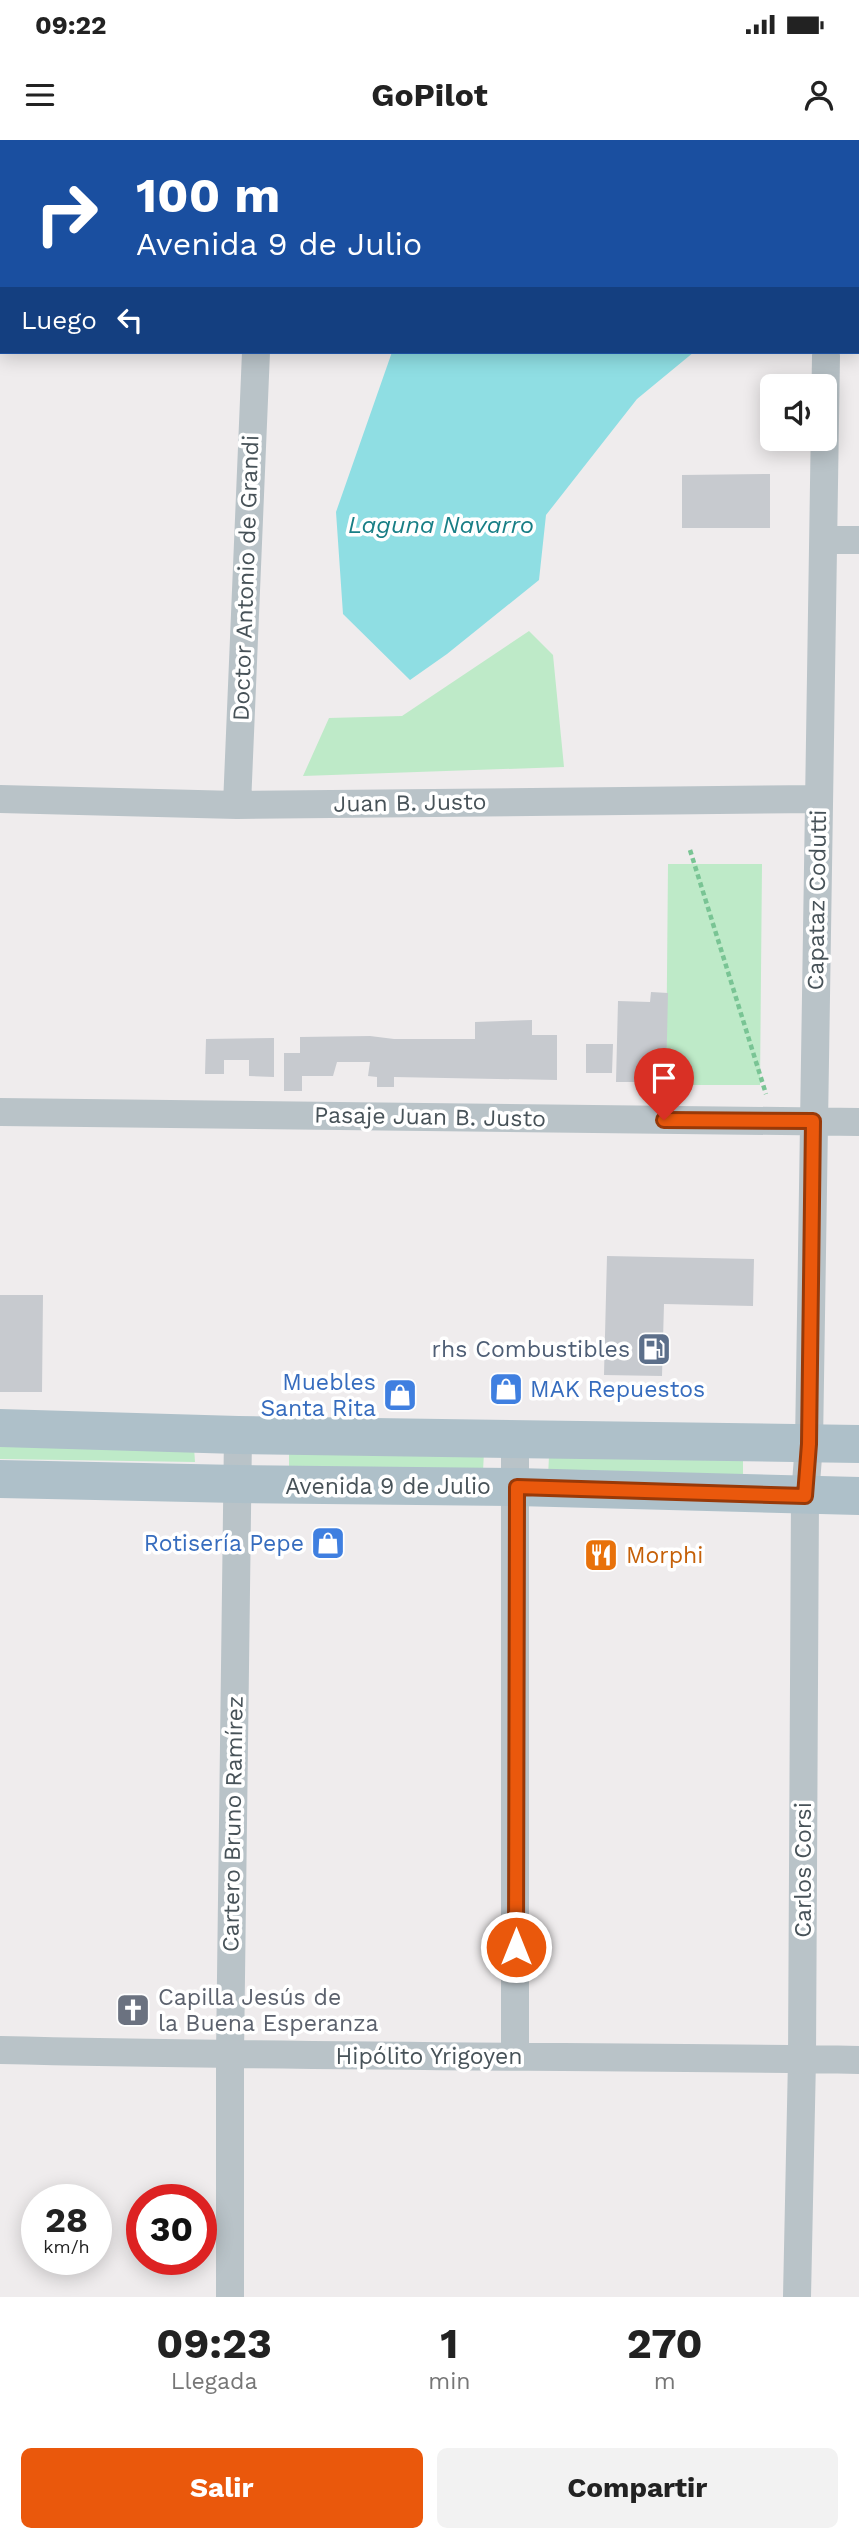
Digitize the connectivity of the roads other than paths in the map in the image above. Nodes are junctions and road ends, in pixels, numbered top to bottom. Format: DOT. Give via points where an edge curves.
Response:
graph roads {
  1 [pos="256,354"];
  2 [pos="826,356"];
  3 [pos="824,540"];
  4 [pos="859,540"];
  5 [pos="0,799"];
  6 [pos="819,800"];
  7 [pos="237,805"];
  8 [pos="0,1112"];
  9 [pos="813,1121"];
  10 [pos="859,1122"];
  11 [pos="0,1428"];
  12 [pos="237,1435"];
  13 [pos="515,1439"];
  14 [pos="809,1444"];
  15 [pos="859,1444"];
  16 [pos="0,1479"];
  17 [pos="238,1484"];
  18 [pos="517,1487"];
  19 [pos="805,1496"];
  20 [pos="859,1496"];
  21 [pos="0,2050"];
  22 [pos="230,2055"];
  23 [pos="515,2056"];
  24 [pos="802,2059"];
  25 [pos="859,2060"];
  26 [pos="230,2297"];
  27 [pos="797,2297"];
  1 -- 7 [label="street, Doctor Antonio de Grandi"];
  2 -- 3 [label="street, Capataz Codutti"];
  3 -- 4 [label="street"];
  3 -- 6 [label="street, Capataz Codutti"];
  5 -- 7 [label="street, Juan B. Justo"];
  6 -- 7 [label="street, Juan B. Justo"];
  6 -- 9 [label="street, Capataz Codutti"];
  8 -- 9 [label="street, Pasaje Juan B. Justo"];
  9 -- 10 [label="street, Pasaje Juan B. Justo"];
  9 -- 14 [label="street, Capataz Codutti"];
  11 -- 12 [label="main road, Avenida 9 de Julio"];
  12 -- 13 [label="main road, Avenida 9 de Julio"];
  12 -- 17 [label="street, Cartero Bruno Ramírez"];
  13 -- 14 [label="main road, Avenida 9 de Julio"];
  13 -- 18 [label="street"];
  14 -- 15 [label="main road, Avenida 9 de Julio"];
  14 -- 19 [label="street, Carlos Corsi"];
  16 -- 17 [label="main road, Avenida 9 de Julio"];
  17 -- 18 [label="main road, Avenida 9 de Julio"];
  17 -- 22 [label="street, Cartero Bruno Ramírez"];
  18 -- 19 [label="main road, Avenida 9 de Julio"];
  18 -- 23 [label="street"];
  19 -- 20 [label="main road, Avenida 9 de Julio"];
  19 -- 24 [label="street, Carlos Corsi"];
  21 -- 22 [label="street, Hipólito Yrigoyen"];
  22 -- 23 [label="street, Hipólito Yrigoyen"];
  22 -- 26 [label="street, Cartero Bruno Ramírez"];
  23 -- 24 [label="street, Hipólito Yrigoyen"];
  24 -- 25 [label="street, Hipólito Yrigoyen"];
  24 -- 27 [label="street, Carlos Corsi"];
}
